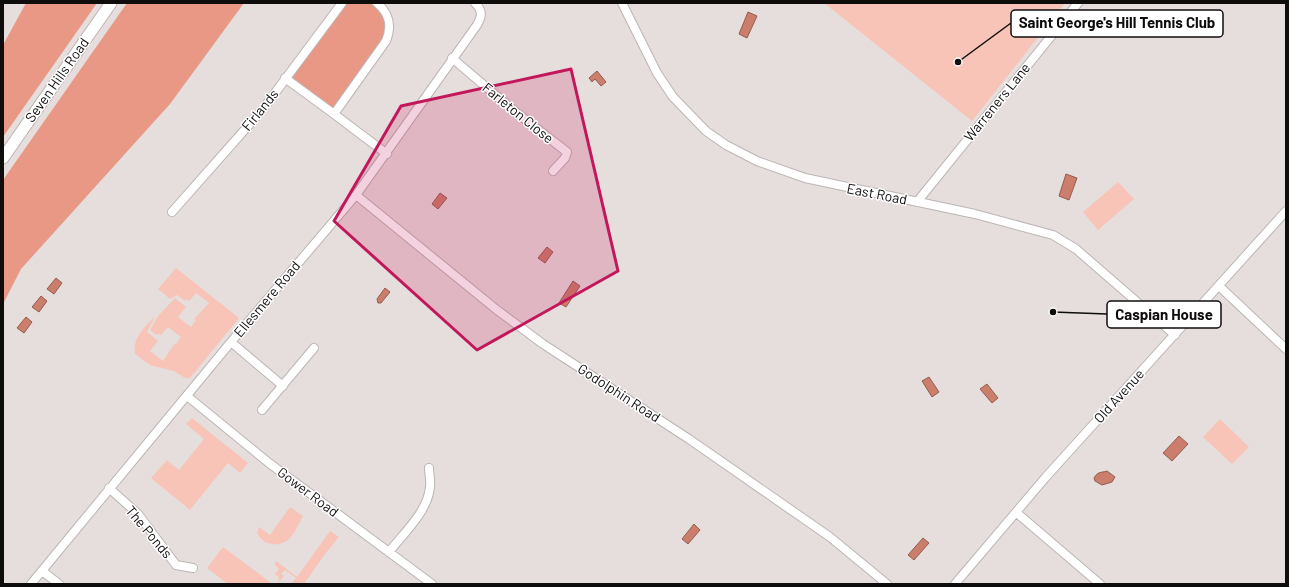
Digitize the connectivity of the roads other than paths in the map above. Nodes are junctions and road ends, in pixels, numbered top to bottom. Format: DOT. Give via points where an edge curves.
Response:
graph roads {
  1 [pos="111,3"];
  2 [pos="342,3"];
  3 [pos="377,3"];
  4 [pos="475,3"];
  5 [pos="622,3"];
  6 [pos="1078,3"];
  7 [pos="452,58"];
  8 [pos="285,78"];
  9 [pos="334,114"];
  10 [pos="387,154"];
  11 [pos="3,158"];
  12 [pos="553,171"];
  13 [pos="356,195"];
  14 [pos="917,202"];
  15 [pos="1286,211"];
  16 [pos="172,212"];
  17 [pos="1219,286"];
  18 [pos="1175,335"];
  19 [pos="231,342"];
  20 [pos="314,348"];
  21 [pos="1286,349"];
  22 [pos="283,386"];
  23 [pos="187,396"];
  24 [pos="262,410"];
  25 [pos="428,468"];
  26 [pos="109,488"];
  27 [pos="1017,513"];
  28 [pos="389,552"];
  29 [pos="193,568"];
  30 [pos="42,571"];
  31 [pos="31,584"];
  32 [pos="59,584"];
  33 [pos="431,584"];
  34 [pos="887,584"];
  35 [pos="955,584"];
  36 [pos="1100,584"];
  1 -- 11 [label="main road, Seven Hills Road"];
  2 -- 8 [label="street, Firlands"];
  3 -- 9 [label="street" via="389,17 386,41"];
  4 -- 7 [label="street, Ellesmere Road" via="481,16"];
  5 -- 14 [label="street, East Road" via="656,73 673,97 706,131 726,145 757,161 805,178"];
  6 -- 14 [label="street, Warreners Lane"];
  7 -- 10 [label="street, Ellesmere Road"];
  7 -- 12 [label="street, Farleton Close" via="567,152"];
  8 -- 9 [label="street"];
  8 -- 16 [label="street, Firlands" via="262,109"];
  9 -- 10 [label="street"];
  10 -- 13 [label="street, Ellesmere Road"];
  13 -- 19 [label="street, Ellesmere Road"];
  13 -- 34 [label="street, Godolphin Road" via="497,310 543,344 688,438 810,523"];
  14 -- 18 [label="street, East Road" via="1053,235 1076,249"];
  15 -- 17 [label="street, Old Avenue"];
  17 -- 18 [label="street, Old Avenue"];
  17 -- 21 [label="street"];
  18 -- 27 [label="street, Old Avenue" via="1045,478"];
  19 -- 22 [label="street"];
  19 -- 23 [label="street, Ellesmere Road"];
  20 -- 22 [label="street"];
  22 -- 24 [label="street"];
  23 -- 26 [label="street, Ellesmere Road"];
  23 -- 28 [label="street, Gower Road" via="269,463"];
  25 -- 28 [label="street" via="431,485 428,497 421,512"];
  26 -- 29 [label="street, The Ponds" via="138,514 176,565"];
  26 -- 30 [label="street, Ellesmere Road"];
  27 -- 35 [label="street, Old Avenue"];
  27 -- 36 [label="street"];
  28 -- 33 [label="street, Gower Road"];
  30 -- 31 [label="street, Ellesmere Road"];
  30 -- 32 [label="street"];
}
